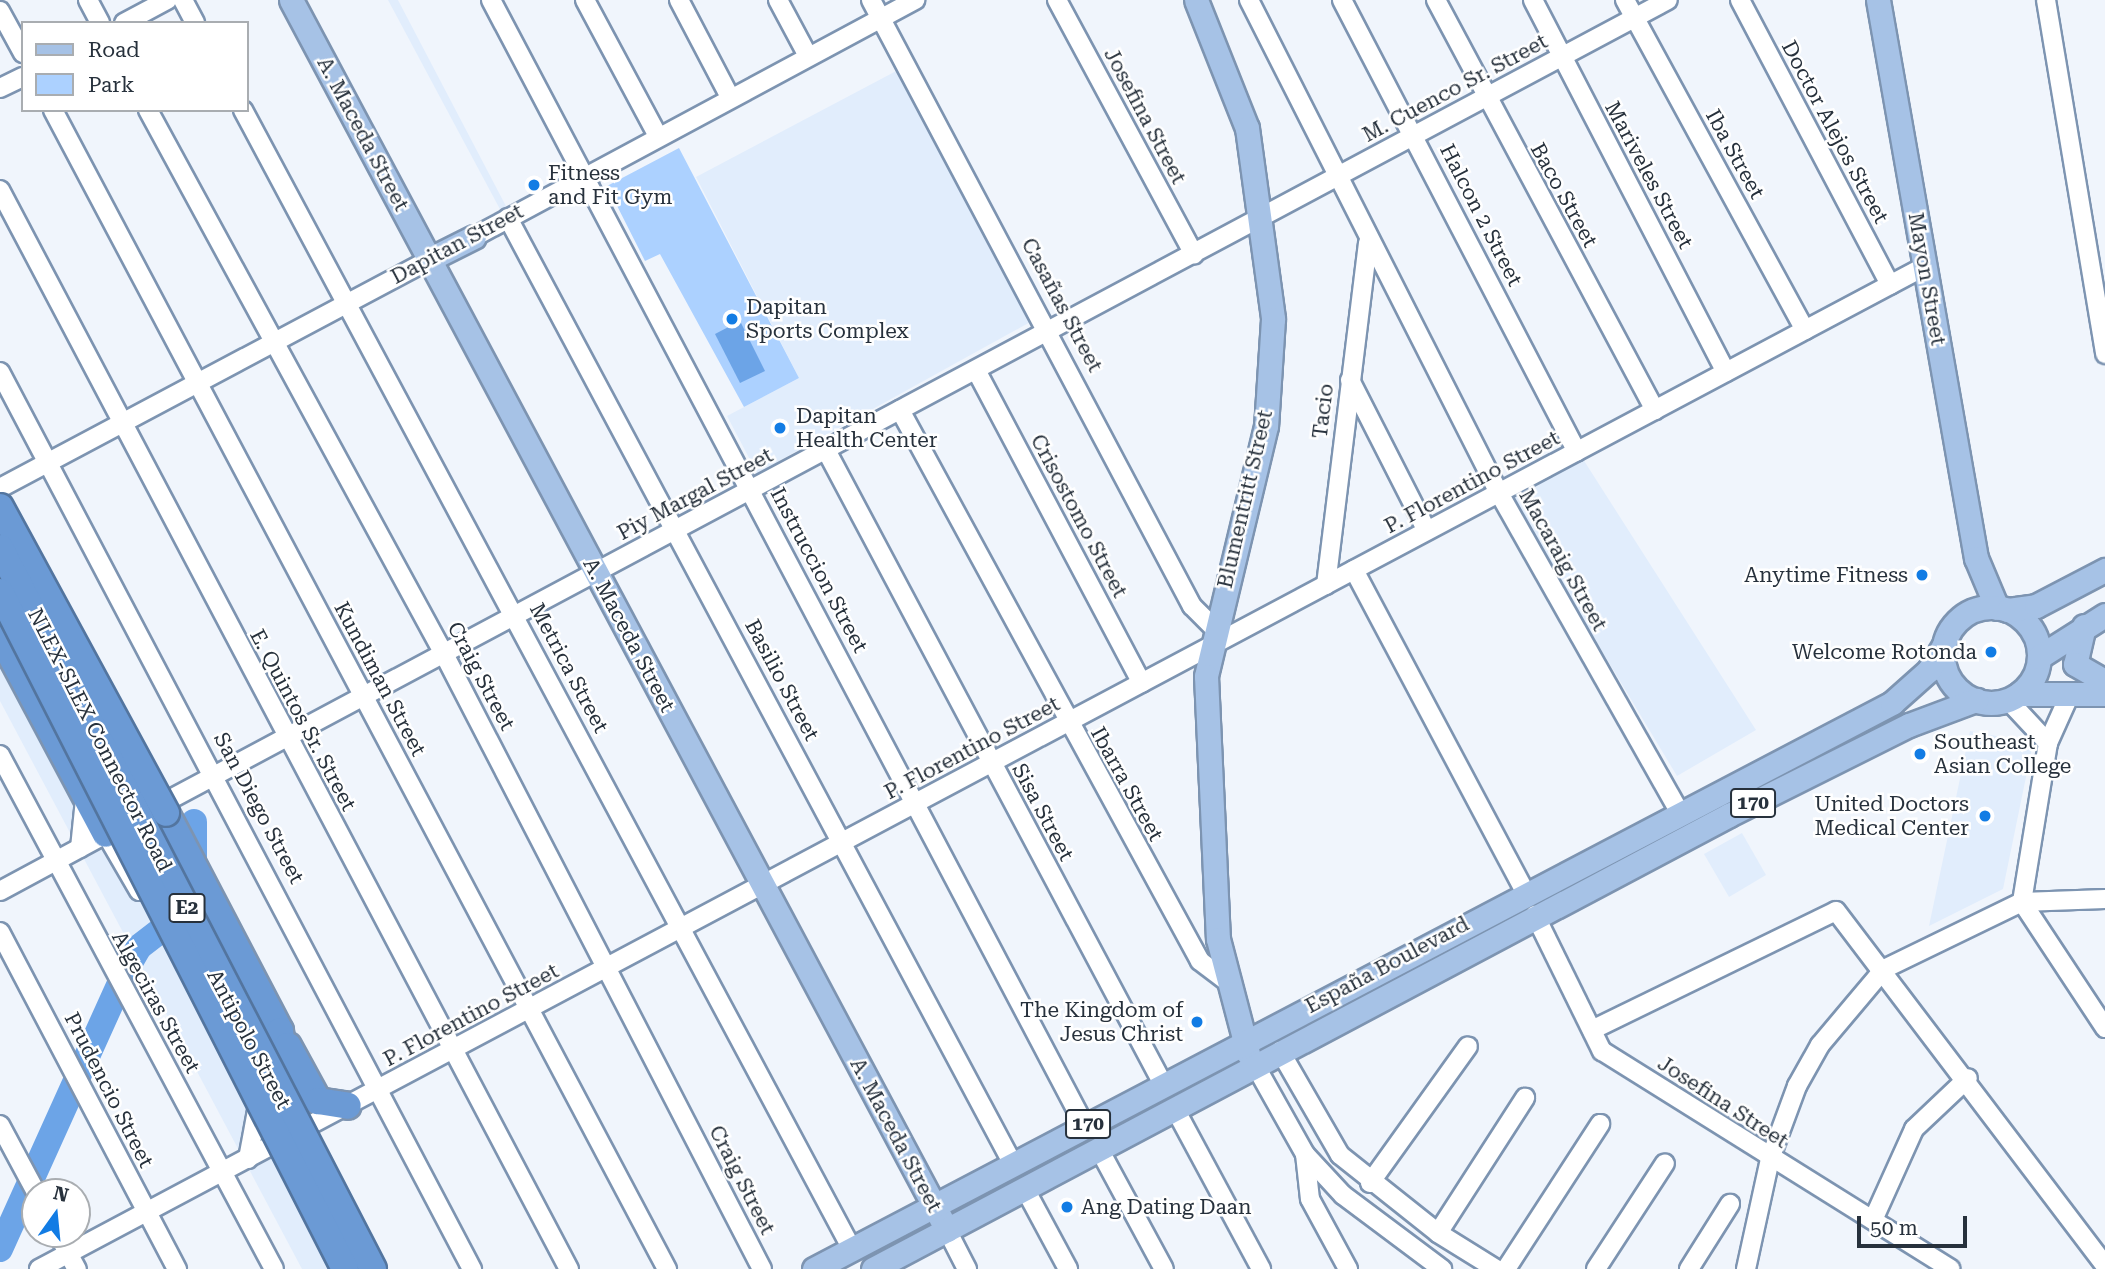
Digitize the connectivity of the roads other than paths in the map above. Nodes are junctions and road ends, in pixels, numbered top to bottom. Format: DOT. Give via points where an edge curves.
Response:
graph roads {
  1 [pos="88,0"];
  2 [pos="167,0"];
  3 [pos="183,0"];
  4 [pos="291,0"];
  5 [pos="491,0"];
  6 [pos="585,0"];
  7 [pos="679,0"];
  8 [pos="778,0"];
  9 [pos="871,0"];
  10 [pos="915,0"];
  11 [pos="1057,0"];
  12 [pos="1196,0"];
  13 [pos="1249,0"];
  14 [pos="1342,0"];
  15 [pos="1436,0"];
  16 [pos="1533,0"];
  17 [pos="1625,0"];
  18 [pos="1668,0"];
  19 [pos="1740,0"];
  20 [pos="1878,0"];
  21 [pos="2046,0"];
  22 [pos="0,11"];
  23 [pos="880,18"];
  24 [pos="1635,18"];
  25 [pos="99,21"];
  26 [pos="128,21"];
  27 [pos="194,21"];
  28 [pos="21,49"];
  29 [pos="808,56"];
  30 [pos="1562,57"];
  31 [pos="21,78"];
  32 [pos="0,88"];
  33 [pos="730,97"];
  34 [pos="1485,98"];
  35 [pos="54,112"];
  36 [pos="149,112"];
  37 [pos="244,112"];
  38 [pos="657,136"];
  39 [pos="1415,136"];
  40 [pos="586,175"];
  41 [pos="1338,177"];
  42 [pos="0,190"];
  43 [pos="1264,217"];
  44 [pos="508,218"];
  45 [pos="474,237"];
  46 [pos="1368,243"];
  47 [pos="1194,254"];
  48 [pos="430,258"];
  49 [pos="1925,266"];
  50 [pos="1889,285"];
  51 [pos="346,302"];
  52 [pos="1051,330"];
  53 [pos="1805,330"];
  54 [pos="274,341"];
  55 [pos="2105,354"];
  56 [pos="976,370"];
  57 [pos="0,372"];
  58 [pos="1726,372"];
  59 [pos="1350,380"];
  60 [pos="196,383"];
  61 [pos="1655,410"];
  62 [pos="900,411"];
  63 [pos="123,421"];
  64 [pos="826,450"];
  65 [pos="1577,452"];
  66 [pos="48,461"];
  67 [pos="0,488"];
  68 [pos="751,490"];
  69 [pos="1499,493"];
  70 [pos="0,507"];
  71 [pos="677,530"];
  72 [pos="1427,531"];
  73 [pos="0,548"];
  74 [pos="1976,558"];
  75 [pos="1354,570"];
  76 [pos="2105,570"];
  77 [pos="595,572"];
  78 [pos="1326,585"];
  79 [pos="0,592"];
  80 [pos="2002,609"];
  81 [pos="516,615"];
  82 [pos="2105,615"];
  83 [pos="1960,619"];
  84 [pos="2084,626"];
  85 [pos="0,635"];
  86 [pos="1212,637"];
  87 [pos="1944,645"];
  88 [pos="444,654"];
  89 [pos="2039,657"];
  90 [pos="2105,681"];
  91 [pos="1142,683"];
  92 [pos="2070,694"];
  93 [pos="2105,694"];
  94 [pos="364,696"];
  95 [pos="2014,697"];
  96 [pos="1976,700"];
  97 [pos="1067,723"];
  98 [pos="285,738"];
  99 [pos="2048,743"];
  100 [pos="0,755"];
  101 [pos="991,764"];
  102 [pos="217,775"];
  103 [pos="85,794"];
  104 [pos="915,804"];
  105 [pos="1679,811"];
  106 [pos="106,834"];
  107 [pos="843,842"];
  108 [pos="80,848"];
  109 [pos="56,861"];
  110 [pos="764,885"];
  111 [pos="0,891"];
  112 [pos="1525,892"];
  113 [pos="2105,899"];
  114 [pos="2022,902"];
  115 [pos="1535,915"];
  116 [pos="681,929"];
  117 [pos="0,932"];
  118 [pos="607,968"];
  119 [pos="1884,969"];
  120 [pos="1228,982"];
  121 [pos="1238,1006"];
  122 [pos="531,1009"];
  123 [pos="1269,1028"];
  124 [pos="2105,1028"];
  125 [pos="1592,1030"];
  126 [pos="280,1031"];
  127 [pos="1242,1042"];
  128 [pos="1468,1046"];
  129 [pos="455,1049"];
  130 [pos="1280,1051"];
  131 [pos="1255,1065"];
  132 [pos="1968,1078"];
  133 [pos="1163,1084"];
  134 [pos="380,1089"];
  135 [pos="1525,1098"];
  136 [pos="258,1105"];
  137 [pos="348,1106"];
  138 [pos="1175,1109"];
  139 [pos="1600,1124"];
  140 [pos="0,1125"];
  141 [pos="1085,1126"];
  142 [pos="290,1137"];
  143 [pos="1099,1149"];
  144 [pos="1305,1154"];
  145 [pos="248,1159"];
  146 [pos="1770,1159"];
  147 [pos="1013,1164"];
  148 [pos="1665,1164"];
  149 [pos="223,1172"];
  150 [pos="29,1178"];
  151 [pos="1370,1183"];
  152 [pos="1025,1189"];
  153 [pos="1730,1204"];
  154 [pos="933,1206"];
  155 [pos="146,1213"];
  156 [pos="1873,1220"];
  157 [pos="947,1230"];
  158 [pos="1438,1233"];
  159 [pos="852,1250"];
  160 [pos="73,1262"];
  161 [pos="2105,1265"];
  162 [pos="39,1269"];
  163 [pos="177,1269"];
  164 [pos="274,1269"];
  165 [pos="345,1269"];
  166 [pos="374,1269"];
  167 [pos="472,1269"];
  168 [pos="569,1269"];
  169 [pos="667,1269"];
  170 [pos="762,1269"];
  171 [pos="814,1269"];
  172 [pos="873,1269"];
  173 [pos="967,1269"];
  174 [pos="1068,1269"];
  175 [pos="1164,1269"];
  176 [pos="1261,1269"];
  177 [pos="1348,1269"];
  178 [pos="1441,1269"];
  179 [pos="1496,1269"];
  180 [pos="1506,1269"];
  181 [pos="1596,1269"];
  182 [pos="1689,1269"];
  183 [pos="1746,1269"];
  184 [pos="1951,1269"];
  1 -- 25 [label="street"];
  2 -- 26 [label="street"];
  3 -- 27 [label="street"];
  4 -- 48 [label="main road, A. Maceda Street"];
  5 -- 40 [label="street, Instruccion Street"];
  6 -- 38 [label="street"];
  7 -- 33 [label="street"];
  8 -- 29 [label="street"];
  9 -- 23 [label="street, Casañas Street"];
  10 -- 23 [label="street, Dapitan Street"];
  11 -- 47 [label="street, Josefina Street"];
  12 -- 43 [label="main road, Blumentritt Street" via="1247,128"];
  13 -- 41 [label="street, Macaraig Street"];
  14 -- 39 [label="street, Halcon 2 Street"];
  15 -- 34 [label="street, Baco Street"];
  16 -- 30 [label="street, Mariveles Street"];
  17 -- 24 [label="street, Iba Street"];
  18 -- 24 [label="street, M. Cuenco Sr. Street"];
  19 -- 50 [label="street, Doctor Alejos Street"];
  20 -- 49 [label="main road, Mayon Street"];
  21 -- 55 [label="street"];
  22 -- 28 [label="street"];
  23 -- 29 [label="street, Dapitan Street"];
  23 -- 52 [label="street, Casañas Street"];
  24 -- 30 [label="street, M. Cuenco Sr. Street"];
  24 -- 53 [label="street, Iba Street"];
  29 -- 33 [label="street, Dapitan Street"];
  30 -- 34 [label="street, M. Cuenco Sr. Street"];
  30 -- 58 [label="street, Mariveles Street"];
  31 -- 32 [label="street"];
  33 -- 38 [label="street, Dapitan Street"];
  34 -- 39 [label="street, M. Cuenco Sr. Street"];
  34 -- 61 [label="street, Baco Street"];
  35 -- 60 [label="street, Kundiman Street"];
  36 -- 54 [label="street, Craig Street"];
  37 -- 51 [label="street, Metrica Street"];
  38 -- 40 [label="street, Dapitan Street"];
  39 -- 41 [label="street, M. Cuenco Sr. Street"];
  39 -- 65 [label="street, Halcon 2 Street"];
  40 -- 44 [label="street, Dapitan Street"];
  40 -- 68 [label="street, Instruccion Street"];
  41 -- 43 [label="street, M. Cuenco Sr. Street"];
  41 -- 46 [label="street, Macaraig Street"];
  42 -- 63 [label="street, E. Quintos Sr. Street"];
  43 -- 47 [label="street, Piy Margal Street"];
  43 -- 86 [label="main road, Blumentritt Street" via="1273,319 1266,426"];
  44 -- 45 [label="street, Dapitan Street"];
  44 -- 71 [label="street, Basilio Street"];
  45 -- 48 [label="main road, Dapitan Street"];
  46 -- 59 [label="street, Tacio"];
  46 -- 69 [label="street, Macaraig Street"];
  47 -- 52 [label="street, Piy Margal Street"];
  48 -- 51 [label="street, Dapitan Street"];
  48 -- 77 [label="main road, A. Maceda Street"];
  49 -- 50 [label="street, P. Florentino Street"];
  49 -- 74 [label="main road, Mayon Street"];
  50 -- 53 [label="street, P. Florentino Street"];
  51 -- 54 [label="street, Dapitan Street"];
  51 -- 81 [label="street, Metrica Street"];
  52 -- 56 [label="street, Piy Margal Street"];
  52 -- 86 [label="street, Casañas Street"];
  53 -- 58 [label="street, P. Florentino Street"];
  54 -- 60 [label="street, Dapitan Street"];
  54 -- 88 [label="street, Craig Street"];
  56 -- 62 [label="street, Piy Margal Street"];
  56 -- 91 [label="street, Crisostomo Street"];
  57 -- 66 [label="street, San Diego Street"];
  58 -- 61 [label="street, P. Florentino Street"];
  59 -- 72 [label="street"];
  59 -- 78 [label="street, Tacio"];
  60 -- 63 [label="street, Dapitan Street"];
  60 -- 94 [label="street, Kundiman Street"];
  61 -- 65 [label="street, P. Florentino Street"];
  62 -- 64 [label="street, Piy Margal Street"];
  62 -- 97 [label="street, Ibarra Street"];
  63 -- 66 [label="street, Dapitan Street"];
  63 -- 98 [label="street, E. Quintos Sr. Street"];
  64 -- 68 [label="street, Piy Margal Street"];
  64 -- 101 [label="street, Sisa Street"];
  65 -- 69 [label="street, P. Florentino Street"];
  66 -- 67 [label="street, Dapitan Street"];
  66 -- 102 [label="street, San Diego Street"];
  68 -- 71 [label="street, Piy Margal Street"];
  68 -- 104 [label="street, Instruccion Street"];
  69 -- 72 [label="street, P. Florentino Street"];
  69 -- 105 [label="street, Macaraig Street"];
  70 -- 126 [label="highway, bridge"];
  71 -- 77 [label="street, Piy Margal Street"];
  71 -- 107 [label="street, Basilio Street"];
  72 -- 75 [label="street, P. Florentino Street"];
  73 -- 166 [label="highway, NLEX-SLEX Connector Road / E2, bridge"];
  74 -- 80 [label="main road, Mayon Street"];
  74 -- 83 [label="main road, Mayon Street"];
  75 -- 78 [label="street, P. Florentino Street"];
  75 -- 112 [label="street"];
  76 -- 80 [label="main road" via="2036,606"];
  77 -- 81 [label="street, Piy Margal Street"];
  77 -- 110 [label="main road, A. Maceda Street"];
  78 -- 86 [label="street, P. Florentino Street"];
  79 -- 165 [label="highway, NLEX-SLEX Connector Road / E2, bridge"];
  80 -- 83 [label="main road"];
  80 -- 89 [label="main road" via="2028,624"];
  81 -- 88 [label="street, Piy Margal Street"];
  81 -- 116 [label="street, Metrica Street"];
  82 -- 84 [label="main road"];
  83 -- 87 [label="main road, 170"];
  84 -- 89 [label="main road"];
  84 -- 90 [label="main road" via="2075,664"];
  85 -- 103 [label="highway"];
  86 -- 91 [label="street, P. Florentino Street"];
  86 -- 120 [label="main road, Blumentritt Street" via="1208,752 1218,939"];
  87 -- 96 [label="main road" via="1950,678"];
  87 -- 105 [label="main road, España Boulevard / 170" via="1921,679 1892,703"];
  88 -- 94 [label="street, Piy Margal Street"];
  88 -- 118 [label="street, Craig Street"];
  89 -- 95 [label="main road"];
  91 -- 97 [label="street, P. Florentino Street"];
  92 -- 93 [label="main road"];
  92 -- 95 [label="main road"];
  92 -- 99 [label="street"];
  94 -- 98 [label="street, Piy Margal Street"];
  94 -- 122 [label="street, Kundiman Street"];
  95 -- 96 [label="main road, 170"];
  95 -- 99 [label="street"];
  96 -- 115 [label="main road, España Boulevard / 170" via="1909,725"];
  97 -- 101 [label="street, P. Florentino Street"];
  97 -- 120 [label="street, Ibarra Street" via="1200,961"];
  98 -- 102 [label="street, Piy Margal Street"];
  98 -- 129 [label="street, E. Quintos Sr. Street"];
  99 -- 114 [label="street" via="2027,842"];
  100 -- 109 [label="street, Algeciras Street"];
  101 -- 104 [label="street, P. Florentino Street"];
  101 -- 133 [label="street, Sisa Street"];
  102 -- 106 [label="street, Piy Margal Street"];
  102 -- 134 [label="street, San Diego Street"];
  103 -- 106 [label="highway"];
  103 -- 108 [label="street"];
  104 -- 107 [label="street, P. Florentino Street"];
  104 -- 141 [label="street, Instruccion Street"];
  105 -- 112 [label="main road, España Boulevard / 170"];
  106 -- 108 [label="street, Piy Margal Street"];
  106 -- 136 [label="street, Antipolo Street" via="173,946"];
  107 -- 110 [label="street, P. Florentino Street"];
  107 -- 147 [label="street, Basilio Street"];
  108 -- 109 [label="street, Piy Margal Street"];
  109 -- 111 [label="street, Piy Margal Street"];
  109 -- 149 [label="street, Algeciras Street"];
  110 -- 116 [label="street, P. Florentino Street"];
  110 -- 154 [label="main road, A. Maceda Street"];
  112 -- 123 [label="main road, España Boulevard / 170"];
  113 -- 114 [label="street"];
  114 -- 119 [label="street"];
  114 -- 124 [label="street"];
  115 -- 125 [label="street, Josefina Street"];
  115 -- 130 [label="main road, España Boulevard / 170"];
  116 -- 118 [label="street, P. Florentino Street"];
  116 -- 159 [label="street, Metrica Street"];
  117 -- 155 [label="street, Prudencio Street"];
  118 -- 122 [label="street, P. Florentino Street"];
  118 -- 170 [label="street, Craig Street"];
  119 -- 125 [label="street" via="1841,914 1829,911"];
  119 -- 132 [label="street"];
  119 -- 146 [label="street" via="1820,1045"];
  120 -- 121 [label="main road, Blumentritt Street"];
  121 -- 123 [label="main road"];
  121 -- 127 [label="main road, Blumentritt Street"];
  122 -- 129 [label="street, P. Florentino Street"];
  122 -- 169 [label="street, Kundiman Street"];
  123 -- 127 [label="main road, España Boulevard / 170"];
  123 -- 130 [label="main road"];
  125 -- 146 [label="street, Josefina Street" via="1602,1051"];
  126 -- 137 [label="highway" via="318,1101"];
  126 -- 142 [label="highway"];
  127 -- 131 [label="main road, Blumentritt Street"];
  127 -- 133 [label="main road, España Boulevard / 170"];
  128 -- 151 [label="street"];
  129 -- 134 [label="street, P. Florentino Street"];
  129 -- 168 [label="street, E. Quintos Sr. Street"];
  130 -- 131 [label="main road, España Boulevard / 170"];
  130 -- 151 [label="street" via="1328,1140"];
  131 -- 138 [label="main road, España Boulevard / 170"];
  131 -- 144 [label="street, Blumentritt Street"];
  132 -- 156 [label="street" via="1914,1129"];
  132 -- 161 [label="street"];
  133 -- 141 [label="main road, España Boulevard / 170"];
  134 -- 137 [label="street, P. Florentino Street"];
  134 -- 167 [label="street, San Diego Street"];
  135 -- 158 [label="street"];
  136 -- 142 [label="street, Antipolo Street"];
  136 -- 145 [label="street"];
  137 -- 142 [label="street, P. Florentino Street"];
  138 -- 143 [label="main road, España Boulevard / 170"];
  138 -- 176 [label="street"];
  139 -- 180 [label="street"];
  140 -- 150 [label="street"];
  141 -- 147 [label="main road, España Boulevard / 170"];
  142 -- 145 [label="street, P. Florentino Street"];
  142 -- 165 [label="street, Antipolo Street"];
  142 -- 166 [label="street, Antipolo Street"];
  143 -- 152 [label="main road, España Boulevard / 170"];
  143 -- 175 [label="street"];
  144 -- 177 [label="street" via="1310,1199"];
  144 -- 178 [label="street, Blumentritt Street" via="1343,1195"];
  145 -- 149 [label="street, P. Florentino Street"];
  146 -- 156 [label="street, Josefina Street"];
  146 -- 183 [label="street"];
  147 -- 154 [label="main road, España Boulevard / 170"];
  148 -- 181 [label="street"];
  149 -- 155 [label="street, P. Florentino Street"];
  149 -- 164 [label="street, Algeciras Street"];
  151 -- 158 [label="street"];
  152 -- 157 [label="main road, España Boulevard / 170"];
  152 -- 174 [label="street"];
  153 -- 182 [label="street"];
  154 -- 157 [label="main road, A. Maceda Street"];
  154 -- 159 [label="main road, España Boulevard / 170"];
  155 -- 160 [label="street, P. Florentino Street"];
  155 -- 163 [label="street, Prudencio Street"];
  156 -- 184 [label="street, Josefina Street"];
  157 -- 172 [label="main road, España Boulevard / 170"];
  157 -- 173 [label="street, A. Maceda Street"];
  158 -- 179 [label="street"];
  159 -- 171 [label="main road, España Boulevard / 170"];
  160 -- 162 [label="street, P. Florentino Street"];
}
